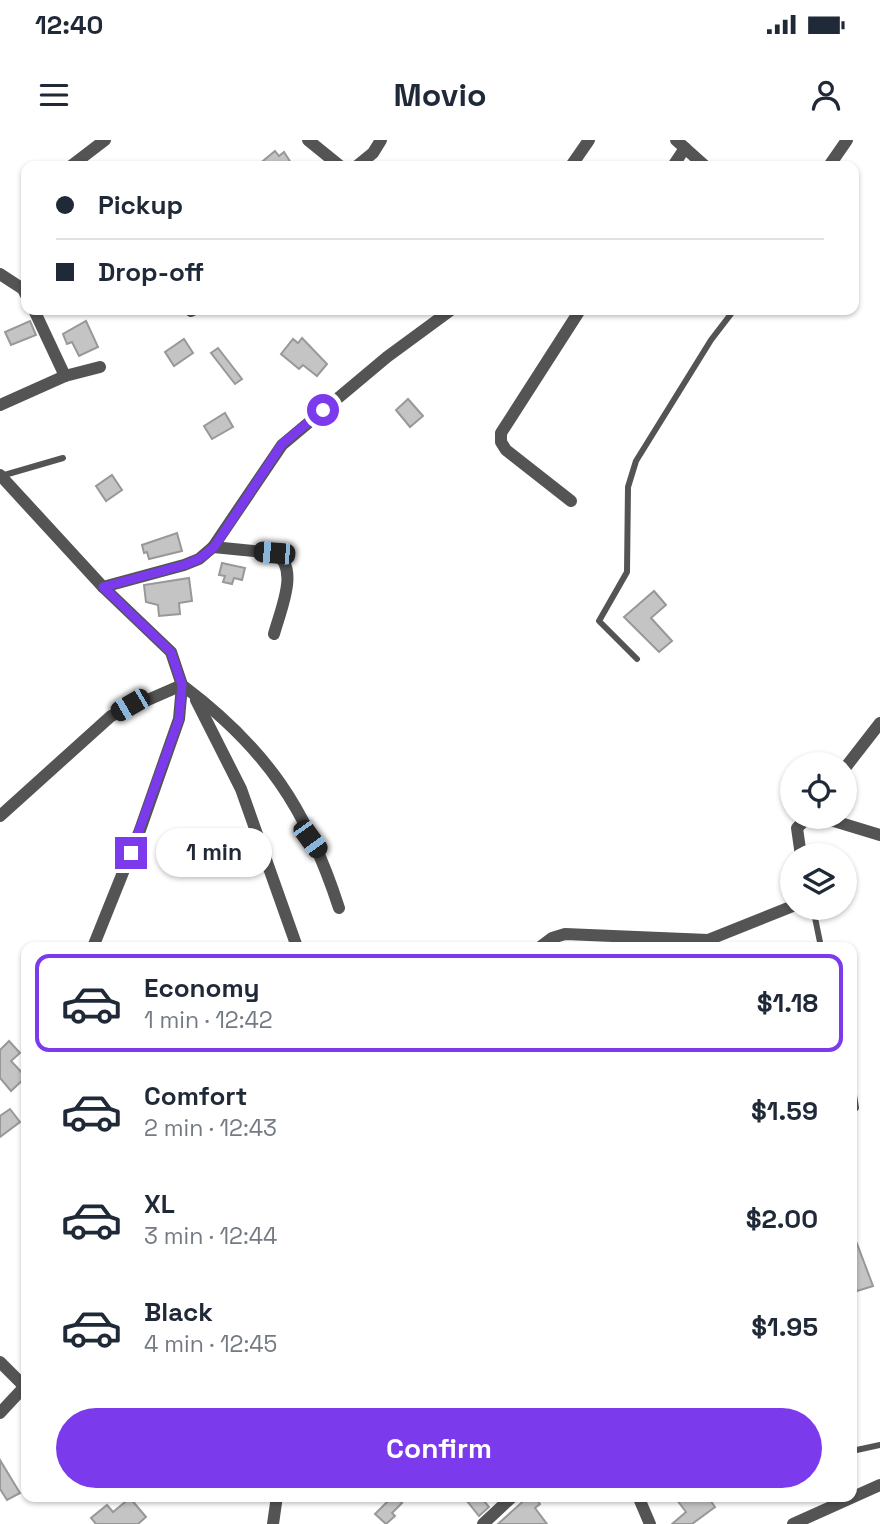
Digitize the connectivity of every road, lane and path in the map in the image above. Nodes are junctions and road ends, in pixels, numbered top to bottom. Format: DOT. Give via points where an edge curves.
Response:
graph roads {
  1 [pos="105,140"];
  2 [pos="308,140"];
  3 [pos="381,140"];
  4 [pos="589,140"];
  5 [pos="846,140"];
  6 [pos="681,144"];
  7 [pos="78,161"];
  8 [pos="334,161"];
  9 [pos="365,161"];
  10 [pos="574,161"];
  11 [pos="675,161"];
  12 [pos="700,161"];
  13 [pos="832,161"];
  14 [pos="0,274"];
  15 [pos="21,288"];
  16 [pos="36,315"];
  17 [pos="445,315"];
  18 [pos="577,315"];
  19 [pos="731,315"];
  20 [pos="100,367"];
  21 [pos="65,376"];
  22 [pos="0,405"];
  23 [pos="63,458"];
  24 [pos="0,475"];
  25 [pos="571,501"];
  26 [pos="214,547"];
  27 [pos="103,587"];
  28 [pos="274,634"];
  29 [pos="637,659"];
  30 [pos="187,689"];
  31 [pos="880,723"];
  32 [pos="857,753"];
  33 [pos="0,816"];
  34 [pos="857,828"];
  35 [pos="880,835"];
  36 [pos="339,908"];
  37 [pos="780,911"];
  38 [pos="815,920"];
  39 [pos="95,942"];
  40 [pos="295,942"];
  41 [pos="547,942"];
  42 [pos="820,942"];
  43 [pos="0,1362"];
  44 [pos="21,1382"];
  45 [pos="21,1390"];
  46 [pos="0,1413"];
  47 [pos="880,1445"];
  48 [pos="857,1450"];
  49 [pos="880,1485"];
  50 [pos="857,1495"];
  51 [pos="276,1502"];
  52 [pos="506,1502"];
  53 [pos="641,1502"];
  54 [pos="842,1502"];
  55 [pos="273,1524"];
  56 [pos="483,1524"];
  57 [pos="650,1524"];
  58 [pos="793,1524"];
  1 -- 7 [label="street"];
  2 -- 8 [label="street"];
  3 -- 9 [label="street"];
  4 -- 10 [label="street"];
  5 -- 13 [label="street"];
  6 -- 11 [label="street"];
  6 -- 12 [label="street"];
  14 -- 15 [label="street"];
  16 -- 21 [label="street"];
  17 -- 26 [label="street" via="282,444"];
  18 -- 25 [label="street" via="501,433 500,442"];
  19 -- 29 [label="lane" via="670,403 636,461 628,487 626,572 599,621"];
  20 -- 21 [label="street"];
  21 -- 22 [label="street"];
  23 -- 24 [label="lane"];
  24 -- 27 [label="street"];
  26 -- 27 [label="street" via="184,565"];
  26 -- 28 [label="street" via="282,556 288,565 288,579"];
  27 -- 30 [label="street" via="171,652"];
  30 -- 33 [label="street" via="111,716"];
  30 -- 36 [label="street" via="243,736 275,773 322,854"];
  30 -- 39 [label="street" via="141,830"];
  30 -- 40 [label="street" via="241,789"];
  31 -- 32 [label="street"];
  34 -- 35 [label="street"];
  37 -- 41 [label="street" via="708,940 565,934"];
  38 -- 42 [label="lane"];
  43 -- 44 [label="street"];
  45 -- 46 [label="street"];
  47 -- 48 [label="lane"];
  49 -- 50 [label="street"];
  51 -- 55 [label="street"];
  52 -- 56 [label="street"];
  53 -- 57 [label="street"];
  54 -- 58 [label="street"];
}
